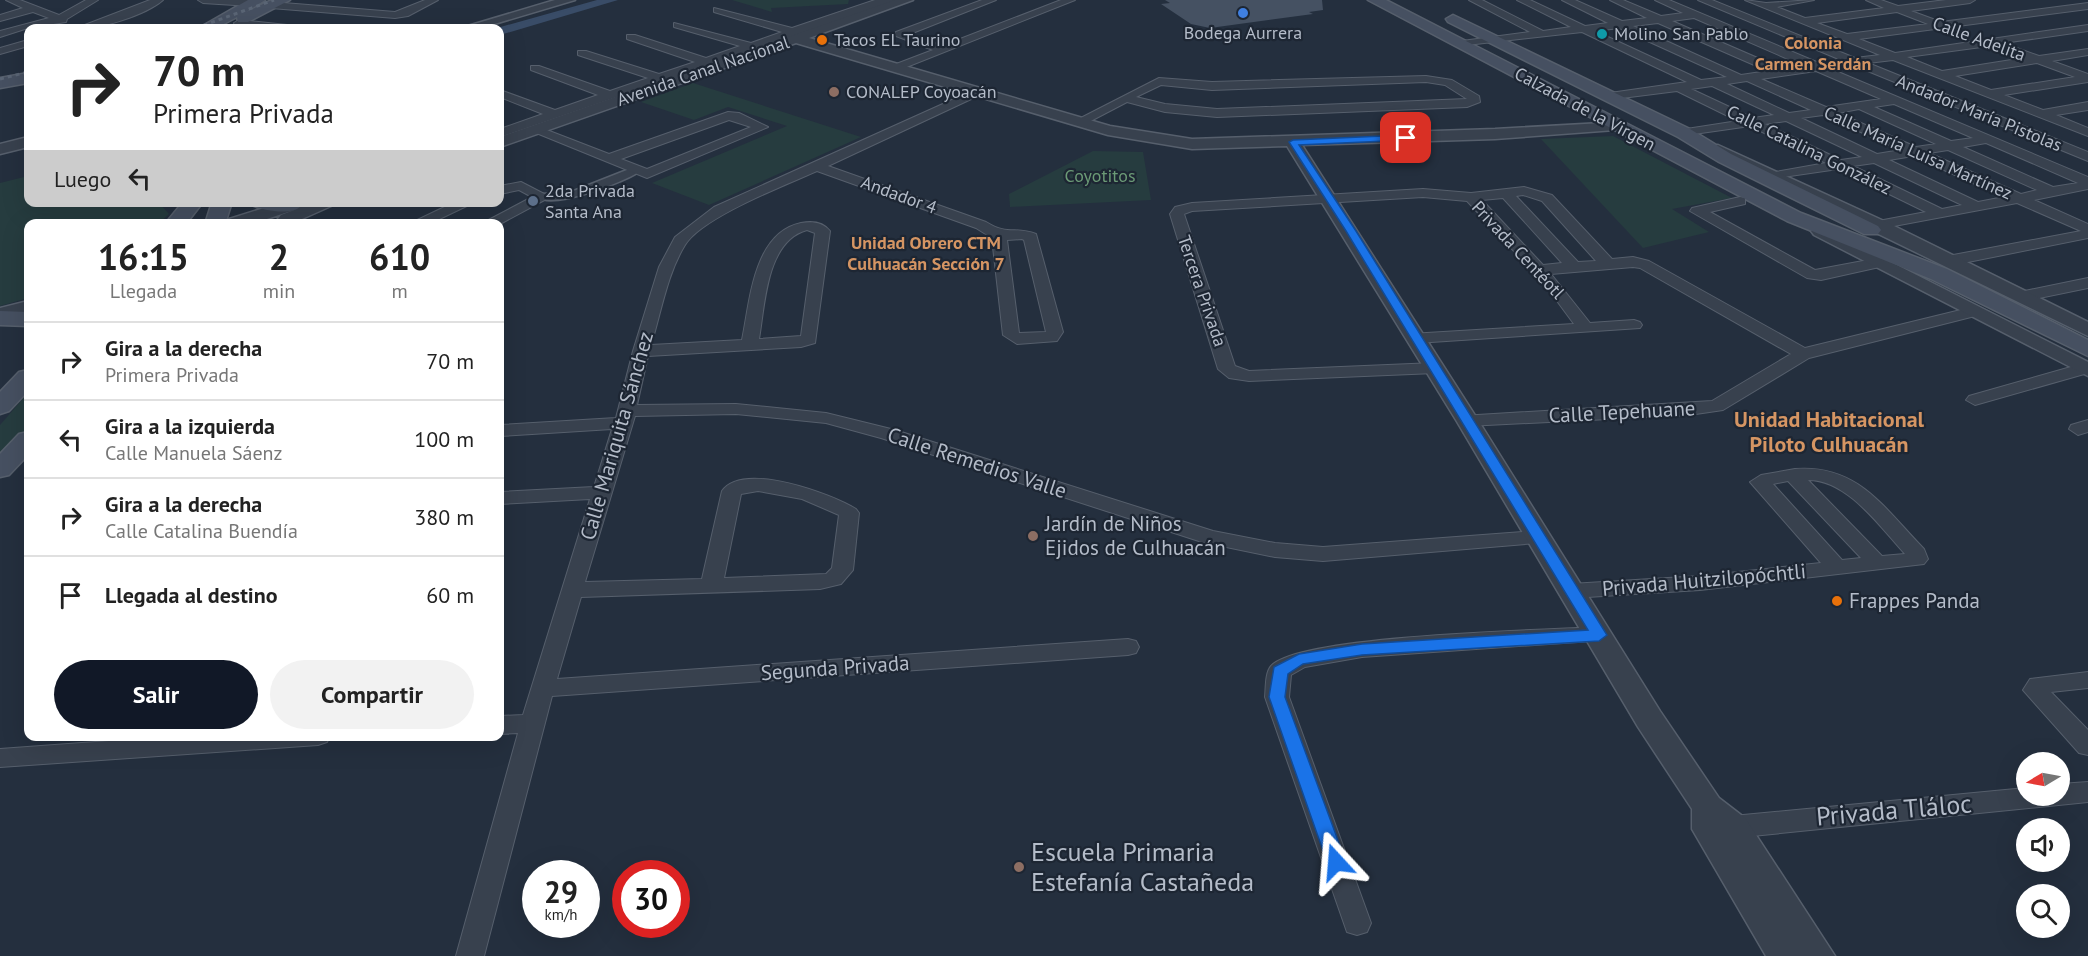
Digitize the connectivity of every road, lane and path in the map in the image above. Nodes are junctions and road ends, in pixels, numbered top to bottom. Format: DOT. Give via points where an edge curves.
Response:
graph roads {
  1 [pos="11,0"];
  2 [pos="93,0"];
  3 [pos="158,0"];
  4 [pos="203,0"];
  5 [pos="433,0"];
  6 [pos="569,0"];
  7 [pos="893,0"];
  8 [pos="907,0"];
  9 [pos="991,0"];
  10 [pos="1070,0"];
  11 [pos="1375,0"];
  12 [pos="1474,0"];
  13 [pos="1522,0"];
  14 [pos="1567,0"];
  15 [pos="1615,0"];
  16 [pos="1660,0"];
  17 [pos="1703,0"];
  18 [pos="1750,0"];
  19 [pos="1809,0"];
  20 [pos="1871,0"];
  21 [pos="1970,0"];
  22 [pos="2041,0"];
  23 [pos="265,2"];
  24 [pos="0,3"];
  25 [pos="1765,6"];
  26 [pos="2088,6"];
  27 [pos="2067,8"];
  28 [pos="33,9"];
  29 [pos="1896,9"];
  30 [pos="718,10"];
  31 [pos="1434,10"];
  32 [pos="1728,10"];
  33 [pos="1695,15"];
  34 [pos="2088,15"];
  35 [pos="0,18"];
  36 [pos="59,19"];
  37 [pos="1659,19"];
  38 [pos="1805,21"];
  39 [pos="39,24"];
  40 [pos="72,24"];
  41 [pos="97,24"];
  42 [pos="215,24"];
  43 [pos="239,24"];
  44 [pos="482,24"];
  45 [pos="1620,24"];
  46 [pos="678,25"];
  47 [pos="1941,25"];
  48 [pos="24,28"];
  49 [pos="1581,28"];
  50 [pos="2088,28"];
  51 [pos="0,34"];
  52 [pos="1540,34"];
  53 [pos="795,35"];
  54 [pos="631,37"];
  55 [pos="1847,37"];
  56 [pos="1493,39"];
  57 [pos="1989,42"];
  58 [pos="24,44"];
  59 [pos="1462,44"];
  60 [pos="751,46"];
  61 [pos="944,50"];
  62 [pos="0,51"];
  63 [pos="2088,52"];
  64 [pos="582,53"];
  65 [pos="1894,56"];
  66 [pos="2038,60"];
  67 [pos="1854,61"];
  68 [pos="707,62"];
  69 [pos="1816,67"];
  70 [pos="535,68"];
  71 [pos="895,68"];
  72 [pos="1781,72"];
  73 [pos="1942,74"];
  74 [pos="1744,77"];
  75 [pos="660,78"];
  76 [pos="2088,78"];
  77 [pos="0,81"];
  78 [pos="24,81"];
  79 [pos="1714,82"];
  80 [pos="24,83"];
  81 [pos="1700,84"];
  82 [pos="1678,87"];
  83 [pos="1975,87"];
  84 [pos="0,93"];
  85 [pos="978,93"];
  86 [pos="1990,93"];
  87 [pos="1933,94"];
  88 [pos="504,95"];
  89 [pos="609,95"];
  90 [pos="1610,97"];
  91 [pos="1125,98"];
  92 [pos="1894,100"];
  93 [pos="1860,105"];
  94 [pos="2088,106"];
  95 [pos="1825,111"];
  96 [pos="554,114"];
  97 [pos="2042,114"];
  98 [pos="1788,117"];
  99 [pos="1079,122"];
  100 [pos="1752,122"];
  101 [pos="2070,124"];
  102 [pos="1615,125"];
  103 [pos="504,132"];
  104 [pos="542,132"];
  105 [pos="2027,132"];
  106 [pos="2088,132"];
  107 [pos="1684,133"];
  108 [pos="1986,139"];
  109 [pos="504,141"];
  110 [pos="1293,142"];
  111 [pos="24,143"];
  112 [pos="1949,145"];
  113 [pos="1708,146"];
  114 [pos="0,149"];
  115 [pos="1915,151"];
  116 [pos="1875,158"];
  117 [pos="2088,158"];
  118 [pos="609,159"];
  119 [pos="1840,164"];
  120 [pos="817,166"];
  121 [pos="636,170"];
  122 [pos="1775,176"];
  123 [pos="2088,184"];
  124 [pos="504,189"];
  125 [pos="2052,192"];
  126 [pos="1506,193"];
  127 [pos="543,197"];
  128 [pos="1471,197"];
  129 [pos="1330,198"];
  130 [pos="2019,198"];
  131 [pos="1740,201"];
  132 [pos="1976,206"];
  133 [pos="286,207"];
  134 [pos="319,207"];
  135 [pos="456,207"];
  136 [pos="1940,213"];
  137 [pos="1794,217"];
  138 [pos="248,219"];
  139 [pos="289,219"];
  140 [pos="428,219"];
  141 [pos="498,219"];
  142 [pos="2088,229"];
  143 [pos="1881,230"];
  144 [pos="2088,234"];
  145 [pos="999,236"];
  146 [pos="1948,261"];
  147 [pos="1879,263"];
  148 [pos="1608,264"];
  149 [pos="1574,267"];
  150 [pos="1539,270"];
  151 [pos="2088,283"];
  152 [pos="2020,297"];
  153 [pos="24,308"];
  154 [pos="1973,312"];
  155 [pos="0,316"];
  156 [pos="24,319"];
  157 [pos="1634,325"];
  158 [pos="1585,327"];
  159 [pos="2088,330"];
  160 [pos="1416,338"];
  161 [pos="2088,342"];
  162 [pos="750,344"];
  163 [pos="641,351"];
  164 [pos="1803,354"];
  165 [pos="2087,363"];
  166 [pos="1435,368"];
  167 [pos="24,381"];
  168 [pos="1975,400"];
  169 [pos="0,406"];
  170 [pos="625,417"];
  171 [pos="1467,420"];
  172 [pos="504,430"];
  173 [pos="24,444"];
  174 [pos="0,470"];
  175 [pos="1794,476"];
  176 [pos="601,493"];
  177 [pos="504,498"];
  178 [pos="1537,537"];
  179 [pos="1878,564"];
  180 [pos="1837,568"];
  181 [pos="712,584"];
  182 [pos="571,591"];
  183 [pos="1571,591"];
  184 [pos="1599,635"];
  185 [pos="1128,647"];
  186 [pos="2085,684"];
  187 [pos="542,688"];
  188 [pos="534,723"];
  189 [pos="504,725"];
  190 [pos="176,741"];
  191 [pos="90,744"];
  192 [pos="2088,746"];
  193 [pos="0,758"];
  194 [pos="2088,792"];
  195 [pos="2070,793"];
  196 [pos="2016,798"];
  197 [pos="1717,821"];
  198 [pos="1357,922"];
  199 [pos="470,956"];
  200 [pos="1785,956"];
  201 [pos="1817,956"];
  1 -- 24 [label="street"];
  1 -- 28 [label="street"];
  2 -- 36 [label="street"];
  3 -- 41 [label="street"];
  4 -- 23 [label="street"];
  5 -- 23 [label="street" via="395,15"];
  6 -- 44 [label="street"];
  7 -- 53 [label="street, Avenida Canal Nacional"];
  8 -- 53 [label="street, Avenida Canal Nacional"];
  9 -- 61 [label="street" via="900,34"];
  10 -- 61 [label="street"];
  11 -- 59 [label="main road, Calzada de la Virgen"];
  12 -- 52 [label="street"];
  13 -- 49 [label="street"];
  14 -- 45 [label="street, Calle María Luisa Martínez"];
  15 -- 37 [label="street"];
  16 -- 33 [label="street"];
  17 -- 32 [label="street, Andador María Pistolas"];
  18 -- 25 [label="street"];
  19 -- 25 [label="street"];
  20 -- 29 [label="street, Calle Adelita"];
  21 -- 29 [label="street"];
  22 -- 27 [label="street"];
  23 -- 42 [label="main road"];
  23 -- 43 [label="main road"];
  25 -- 32 [label="street"];
  25 -- 38 [label="street"];
  26 -- 27 [label="street"];
  27 -- 34 [label="street"];
  27 -- 47 [label="street"];
  28 -- 35 [label="street"];
  28 -- 36 [label="street"];
  29 -- 38 [label="street"];
  29 -- 47 [label="street, Calle Adelita"];
  30 -- 53 [label="street"];
  31 -- 56 [label="main road, Calzada de la Virgen"];
  32 -- 33 [label="street"];
  32 -- 67 [label="street, Andador María Pistolas"];
  33 -- 37 [label="street"];
  33 -- 69 [label="street"];
  36 -- 39 [label="street"];
  36 -- 40 [label="street"];
  37 -- 45 [label="street"];
  37 -- 72 [label="street"];
  38 -- 55 [label="street"];
  45 -- 49 [label="street"];
  45 -- 74 [label="street, Calle María Luisa Martínez"];
  46 -- 60 [label="street"];
  47 -- 55 [label="street"];
  47 -- 57 [label="street, Calle Adelita"];
  48 -- 51 [label="street"];
  49 -- 52 [label="street"];
  49 -- 81 [label="street"];
  50 -- 57 [label="street"];
  52 -- 56 [label="street"];
  53 -- 60 [label="street, Avenida Canal Nacional"];
  53 -- 71 [label="street"];
  53 -- 104 [label="street, Avenida Canal Nacional"];
  54 -- 68 [label="street"];
  55 -- 65 [label="street"];
  56 -- 59 [label="street"];
  56 -- 90 [label="main road, Calzada de la Virgen"];
  57 -- 65 [label="street"];
  57 -- 66 [label="street, Calle Adelita"];
  58 -- 62 [label="street"];
  59 -- 102 [label="main road, Calzada de la Virgen"];
  60 -- 68 [label="street, Avenida Canal Nacional"];
  61 -- 71 [label="street"];
  63 -- 66 [label="street"];
  64 -- 75 [label="street"];
  65 -- 67 [label="street"];
  65 -- 73 [label="street"];
  66 -- 73 [label="street"];
  66 -- 76 [label="street, Calle Adelita"];
  67 -- 69 [label="street"];
  67 -- 87 [label="street, Andador María Pistolas"];
  68 -- 75 [label="street, Avenida Canal Nacional"];
  69 -- 72 [label="street"];
  69 -- 92 [label="street"];
  70 -- 89 [label="street"];
  71 -- 85 [label="street"];
  72 -- 74 [label="street"];
  73 -- 83 [label="street"];
  74 -- 79 [label="street"];
  74 -- 95 [label="street, Calle María Luisa Martínez"];
  75 -- 89 [label="street, Avenida Canal Nacional"];
  76 -- 86 [label="street"];
  77 -- 78 [label="main road"];
  79 -- 81 [label="street"];
  79 -- 98 [label="street"];
  80 -- 84 [label="main road"];
  81 -- 82 [label="street"];
  82 -- 90 [label="street"];
  82 -- 100 [label="street, Calle Catalina González"];
  83 -- 86 [label="street"];
  83 -- 87 [label="street"];
  85 -- 99 [label="street"];
  85 -- 120 [label="street, Calle Mariquita Sánchez"];
  86 -- 97 [label="street"];
  87 -- 92 [label="street"];
  87 -- 105 [label="street, Andador María Pistolas"];
  88 -- 96 [label="street"];
  89 -- 96 [label="street, Avenida Canal Nacional"];
  90 -- 107 [label="main road, Calzada de la Virgen"];
  91 -- 91 [label="street" via="1165,108 1217,113 1467,103 1475,99 1448,82 1426,79 1212,86 1159,81"];
  91 -- 99 [label="street"];
  92 -- 93 [label="street"];
  92 -- 108 [label="street"];
  93 -- 95 [label="street"];
  93 -- 112 [label="street"];
  94 -- 97 [label="street"];
  95 -- 98 [label="street"];
  95 -- 115 [label="street, Calle María Luisa Martínez"];
  96 -- 103 [label="street, Avenida Canal Nacional"];
  97 -- 101 [label="street"];
  98 -- 100 [label="street"];
  98 -- 116 [label="street"];
  99 -- 110 [label="street" via="1191,144"];
  100 -- 107 [label="street"];
  100 -- 119 [label="street, Calle Catalina González"];
  101 -- 105 [label="street"];
  101 -- 106 [label="street"];
  102 -- 110 [label="street"];
  102 -- 137 [label="main road, Calzada de la Virgen"];
  104 -- 109 [label="street, Avenida Canal Nacional"];
  104 -- 118 [label="street"];
  105 -- 108 [label="street"];
  105 -- 117 [label="street, Andador María Pistolas"];
  107 -- 113 [label="main road, Calzada de la Virgen"];
  108 -- 112 [label="street"];
  108 -- 123 [label="street"];
  110 -- 129 [label="street"];
  111 -- 114 [label="street"];
  112 -- 115 [label="street"];
  112 -- 125 [label="street"];
  113 -- 122 [label="street, Calzada de la Virgen"];
  113 -- 143 [label="main road, Calzada de la Virgen" via="1725,158"];
  115 -- 116 [label="street"];
  115 -- 130 [label="street, Calle María Luisa Martínez"];
  116 -- 119 [label="street"];
  116 -- 132 [label="street"];
  118 -- 121 [label="street"];
  118 -- 121 [label="street" via="718,118 735,116 762,127 647,174"];
  119 -- 122 [label="street"];
  119 -- 136 [label="street, Calle Catalina González"];
  120 -- 145 [label="street, Andador 4" via="981,225"];
  120 -- 163 [label="street, Calle Mariquita Sánchez" via="719,210 680,240 669,260"];
  121 -- 127 [label="street" via="573,195"];
  122 -- 143 [label="street, Calzada de la Virgen"];
  123 -- 125 [label="street"];
  124 -- 127 [label="street" via="521,186"];
  125 -- 130 [label="street"];
  126 -- 128 [label="street"];
  126 -- 148 [label="street" via="1524,191 1547,198"];
  126 -- 149 [label="street"];
  127 -- 141 [label="street"];
  128 -- 129 [label="street, Privada Centéotl" via="1423,193"];
  128 -- 150 [label="street, Privada Centéotl"];
  129 -- 160 [label="street"];
  129 -- 166 [label="street, Tercera Privada" via="1192,207 1177,214 1227,369 1249,376"];
  130 -- 132 [label="street"];
  130 -- 142 [label="street, Calle María Luisa Martínez"];
  131 -- 147 [label="street" via="1697,212 1812,275"];
  132 -- 136 [label="street"];
  133 -- 138 [label="street"];
  134 -- 139 [label="street"];
  135 -- 140 [label="street"];
  136 -- 143 [label="street"];
  137 -- 147 [label="street, Calzada de la Virgen"];
  137 -- 165 [label="main road, Calzada de la Virgen" via="1939,274"];
  143 -- 146 [label="street, Calzada de la Virgen"];
  143 -- 161 [label="main road, Calzada de la Virgen"];
  144 -- 146 [label="street"];
  145 -- 145 [label="street" via="1011,335 1017,339 1051,337 1055,332 1031,237"];
  146 -- 152 [label="street, Calzada de la Virgen"];
  147 -- 154 [label="street, Calzada de la Virgen"];
  148 -- 149 [label="street"];
  148 -- 164 [label="street" via="1644,264"];
  149 -- 150 [label="street"];
  150 -- 158 [label="street, Privada Centéotl"];
  151 -- 152 [label="street"];
  152 -- 159 [label="street, Calzada de la Virgen"];
  153 -- 155 [label="street"];
  154 -- 164 [label="street, Calle Tepehuane"];
  154 -- 165 [label="street, Calzada de la Virgen"];
  155 -- 156 [label="main road"];
  157 -- 158 [label="street, Privada Centéotl"];
  158 -- 160 [label="street, Privada Centéotl"];
  160 -- 166 [label="street"];
  162 -- 162 [label="street" via="768,258 790,231 817,227 823,231 809,339"];
  162 -- 163 [label="street"];
  163 -- 170 [label="street, Calle Mariquita Sánchez"];
  164 -- 171 [label="street, Calle Tepehuane" via="1717,406"];
  165 -- 168 [label="street"];
  166 -- 171 [label="street"];
  167 -- 169 [label="main road"];
  170 -- 172 [label="street, Calle Remedios Valle" via="594,424"];
  170 -- 176 [label="street, Calle Mariquita Sánchez"];
  170 -- 178 [label="street, Calle Remedios Valle" via="736,409 826,418 888,434 1209,537 1275,550 1323,554"];
  171 -- 178 [label="street"];
  173 -- 174 [label="main road"];
  175 -- 179 [label="street"];
  175 -- 179 [label="street, Privada Huitzilopóchtli" via="1820,475 1842,482 1917,554 1917,560"];
  175 -- 180 [label="street, Privada Huitzilopóchtli" via="1760,482"];
  176 -- 177 [label="street"];
  176 -- 182 [label="street, Calle Mariquita Sánchez"];
  178 -- 183 [label="street"];
  179 -- 180 [label="street, Privada Huitzilopóchtli"];
  180 -- 183 [label="street, Privada Huitzilopóchtli" via="1700,584"];
  181 -- 181 [label="street" via="833,579 842,570 849,513 839,506 780,487 755,484 732,490"];
  181 -- 182 [label="street"];
  182 -- 187 [label="street, Calle Mariquita Sánchez"];
  183 -- 184 [label="street"];
  184 -- 197 [label="street"];
  184 -- 198 [label="street" via="1362,649 1299,660 1280,671 1277,697"];
  185 -- 187 [label="street, Segunda Privada"];
  186 -- 192 [label="street" via="2038,685 2035,690"];
  187 -- 188 [label="street, Calle Mariquita Sánchez"];
  188 -- 189 [label="street"];
  188 -- 199 [label="street, Calle Mariquita Sánchez"];
  190 -- 191 [label="street"];
  191 -- 193 [label="street"];
  194 -- 195 [label="street"];
  196 -- 197 [label="street, Privada Tláloc"];
  197 -- 200 [label="street"];
  197 -- 201 [label="street"];
}
